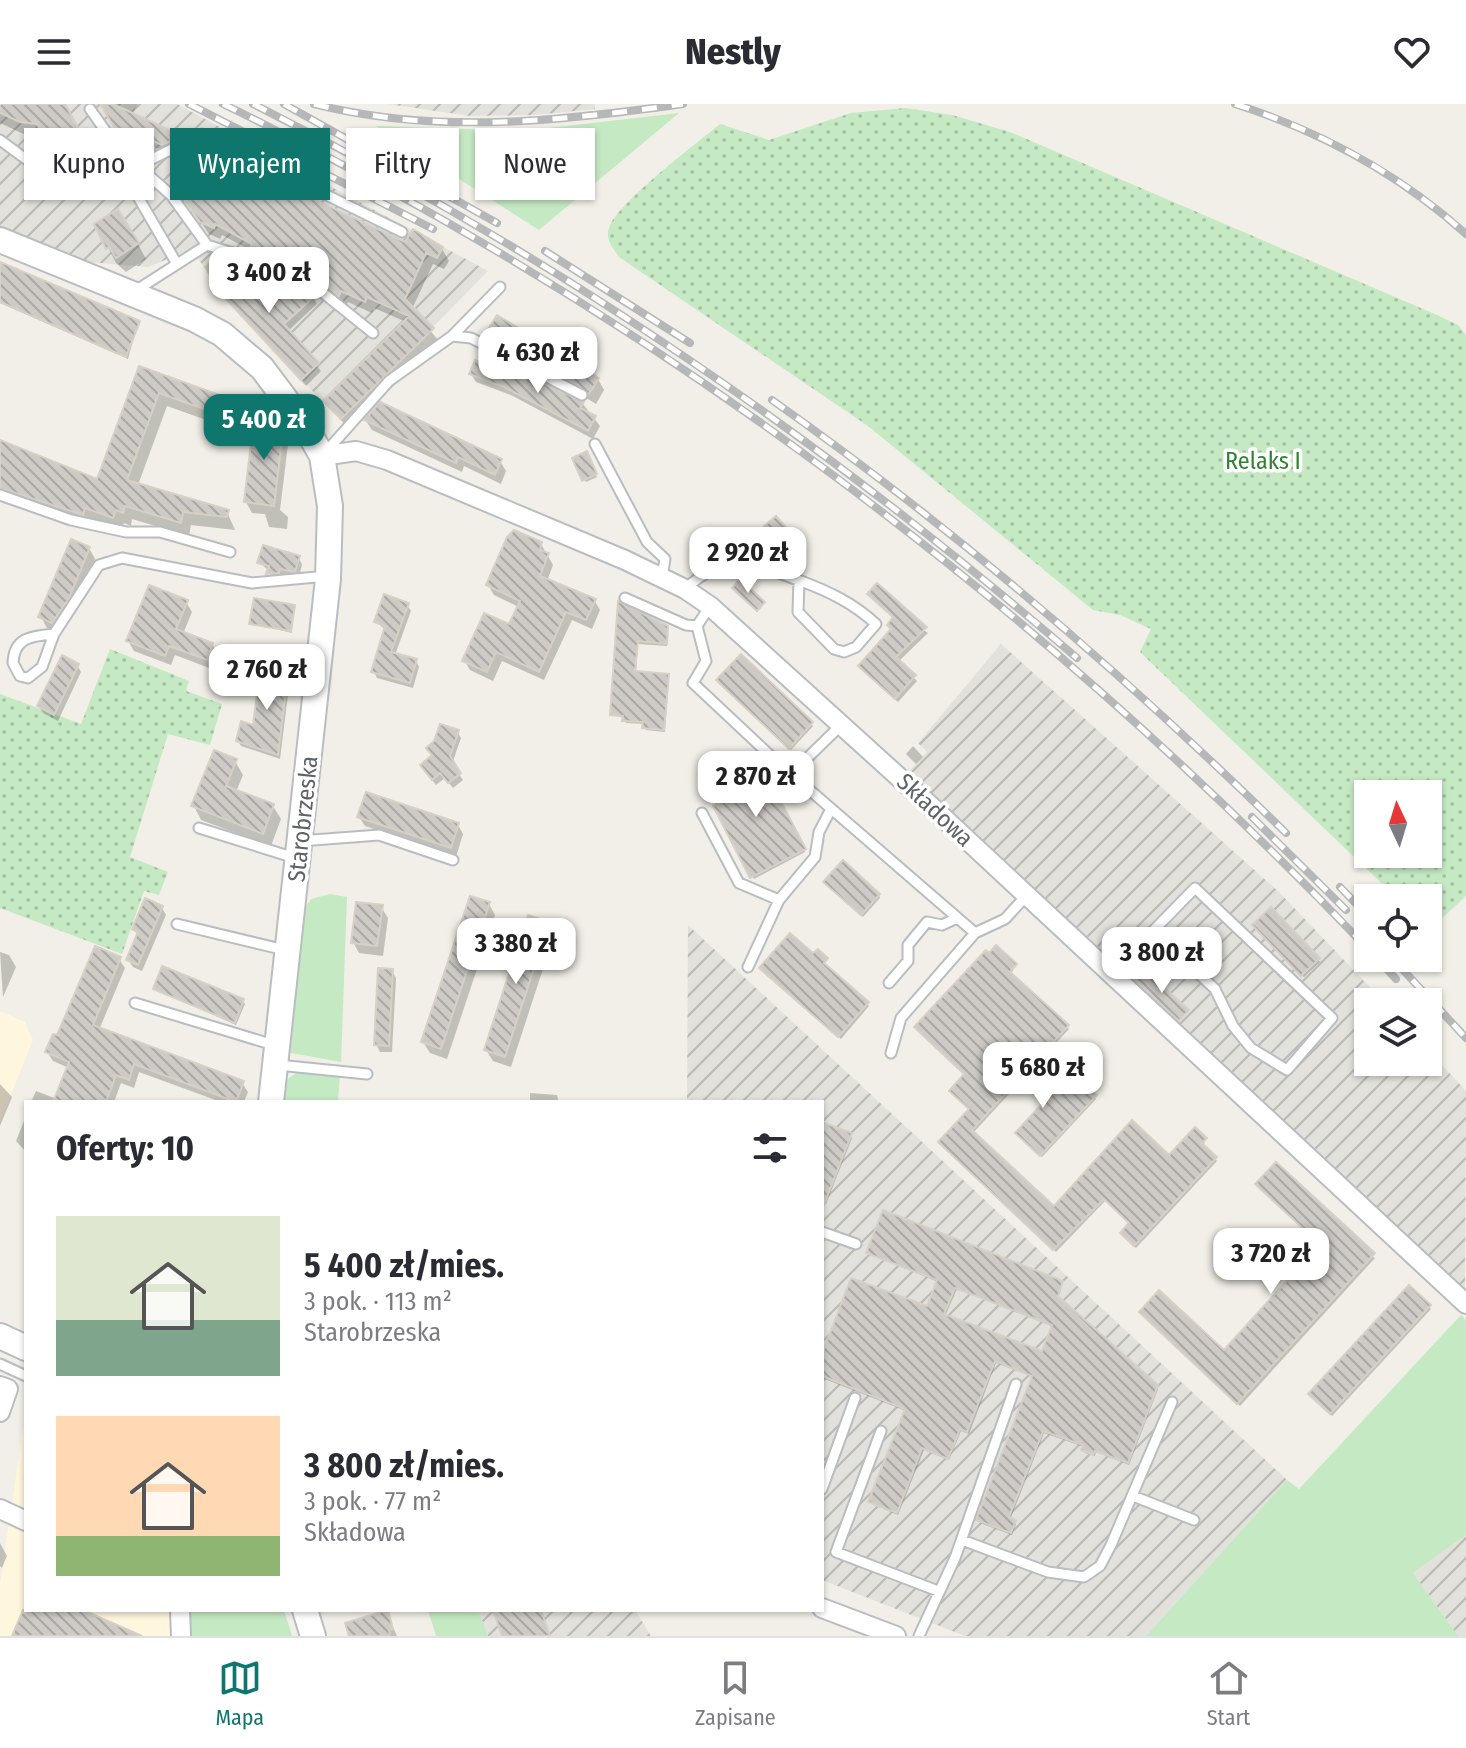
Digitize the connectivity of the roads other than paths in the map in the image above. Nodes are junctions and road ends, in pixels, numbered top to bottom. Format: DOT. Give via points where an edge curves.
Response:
graph roads {
  1 [pos="90,109"];
  2 [pos="103,128"];
  3 [pos="0,140"];
  4 [pos="24,158"];
  5 [pos="154,158"];
  6 [pos="154,180"];
  7 [pos="140,200"];
  8 [pos="402,232"];
  9 [pos="0,240"];
  10 [pos="207,245"];
  11 [pos="177,264"];
  12 [pos="500,287"];
  13 [pos="131,293"];
  14 [pos="373,333"];
  15 [pos="452,336"];
  16 [pos="582,395"];
  17 [pos="595,444"];
  18 [pos="322,456"];
  19 [pos="0,495"];
  20 [pos="230,552"];
  21 [pos="328,576"];
  22 [pos="662,577"];
  23 [pos="799,581"];
  24 [pos="685,589"];
  25 [pos="625,598"];
  26 [pos="710,606"];
  27 [pos="697,626"];
  28 [pos="54,634"];
  29 [pos="841,725"];
  30 [pos="791,774"];
  31 [pos="831,809"];
  32 [pos="702,813"];
  33 [pos="199,828"];
  34 [pos="299,850"];
  35 [pos="453,860"];
  36 [pos="1026,896"];
  37 [pos="779,900"];
  38 [pos="957,918"];
  39 [pos="177,924"];
  40 [pos="1153,931"];
  41 [pos="975,933"];
  42 [pos="288,951"];
  43 [pos="748,967"];
  44 [pos="1101,968"];
  45 [pos="889,983"];
  46 [pos="135,1003"];
  47 [pos="891,1053"];
  48 [pos="276,1056"];
  49 [pos="367,1074"];
  50 [pos="271,1100"];
  51 [pos="824,1233"];
  52 [pos="856,1244"];
  53 [pos="1466,1304"];
  54 [pos="0,1336"];
  55 [pos="24,1347"];
  56 [pos="0,1364"];
  57 [pos="24,1375"];
  58 [pos="1016,1384"];
  59 [pos="0,1386"];
  60 [pos="855,1398"];
  61 [pos="1172,1402"];
  62 [pos="0,1412"];
  63 [pos="881,1431"];
  64 [pos="824,1483"];
  65 [pos="1133,1496"];
  66 [pos="0,1509"];
  67 [pos="24,1520"];
  68 [pos="1194,1520"];
  69 [pos="962,1540"];
  70 [pos="938,1591"];
  71 [pos="824,1609"];
  72 [pos="180,1612"];
  73 [pos="306,1612"];
  74 [pos="181,1636"];
  75 [pos="313,1636"];
  76 [pos="896,1636"];
  77 [pos="919,1636"];
  1 -- 2 [label="lane"];
  3 -- 4 [label="lane"];
  5 -- 8 [label="lane" via="202,134"];
  6 -- 10 [label="lane"];
  7 -- 11 [label="lane"];
  9 -- 13 [label="street, Starobrzeska"];
  10 -- 11 [label="lane"];
  10 -- 14 [label="lane" via="271,265 317,288"];
  11 -- 13 [label="lane"];
  12 -- 15 [label="lane"];
  13 -- 18 [label="street, Starobrzeska" via="222,334 262,368"];
  15 -- 16 [label="lane" via="471,338"];
  15 -- 18 [label="lane" via="389,381"];
  17 -- 22 [label="lane" via="647,542 665,559"];
  18 -- 21 [label="street, Starobrzeska" via="330,506"];
  18 -- 22 [label="street, Składowa" via="356,451 387,460"];
  19 -- 20 [label="lane" via="71,520 126,532 160,532"];
  21 -- 28 [label="lane" via="252,583 122,558 99,565"];
  21 -- 34 [label="street, Starobrzeska"];
  22 -- 24 [label="street, Składowa"];
  23 -- 23 [label="lane" via="798,612 834,649 856,647 876,624 854,605"];
  23 -- 24 [label="lane" via="767,566 741,563 700,576"];
  24 -- 26 [label="street, Składowa"];
  25 -- 27 [label="lane"];
  26 -- 27 [label="lane"];
  26 -- 29 [label="street, Składowa"];
  27 -- 30 [label="lane" via="706,661 693,683"];
  28 -- 28 [label="lane" via="42,667 36,674 20,676 13,663 17,645 24,638"];
  29 -- 30 [label="lane"];
  29 -- 36 [label="street, Składowa"];
  30 -- 31 [label="lane"];
  31 -- 37 [label="lane" via="819,832 815,857"];
  31 -- 38 [label="lane"];
  32 -- 37 [label="lane" via="739,883"];
  33 -- 34 [label="lane"];
  34 -- 35 [label="lane" via="379,835"];
  34 -- 42 [label="street, Starobrzeska"];
  36 -- 41 [label="lane" via="1005,919"];
  36 -- 44 [label="street, Składowa"];
  37 -- 43 [label="lane"];
  38 -- 41 [label="lane"];
  38 -- 45 [label="lane" via="942,925 927,922 908,945 908,961"];
  39 -- 42 [label="lane"];
  40 -- 40 [label="lane" via="1195,888 1332,1018 1287,1070 1251,1048 1215,989"];
  40 -- 44 [label="lane"];
  41 -- 47 [label="lane" via="901,1018"];
  42 -- 48 [label="street, Starobrzeska"];
  44 -- 53 [label="street, Składowa"];
  46 -- 48 [label="lane"];
  48 -- 49 [label="lane"];
  48 -- 50 [label="street, Starobrzeska"];
  51 -- 52 [label="lane"];
  54 -- 55 [label="street"];
  56 -- 57 [label="lane"];
  58 -- 69 [label="lane"];
  59 -- 62 [label="street" via="8,1389"];
  60 -- 64 [label="lane"];
  61 -- 65 [label="lane"];
  63 -- 70 [label="lane" via="836,1552"];
  65 -- 68 [label="lane"];
  65 -- 69 [label="lane" via="1100,1566 1084,1577 1048,1572"];
  66 -- 67 [label="street"];
  69 -- 70 [label="lane"];
  70 -- 77 [label="lane"];
  71 -- 76 [label="street"];
  72 -- 74 [label="street"];
  73 -- 75 [label="street"];
}
